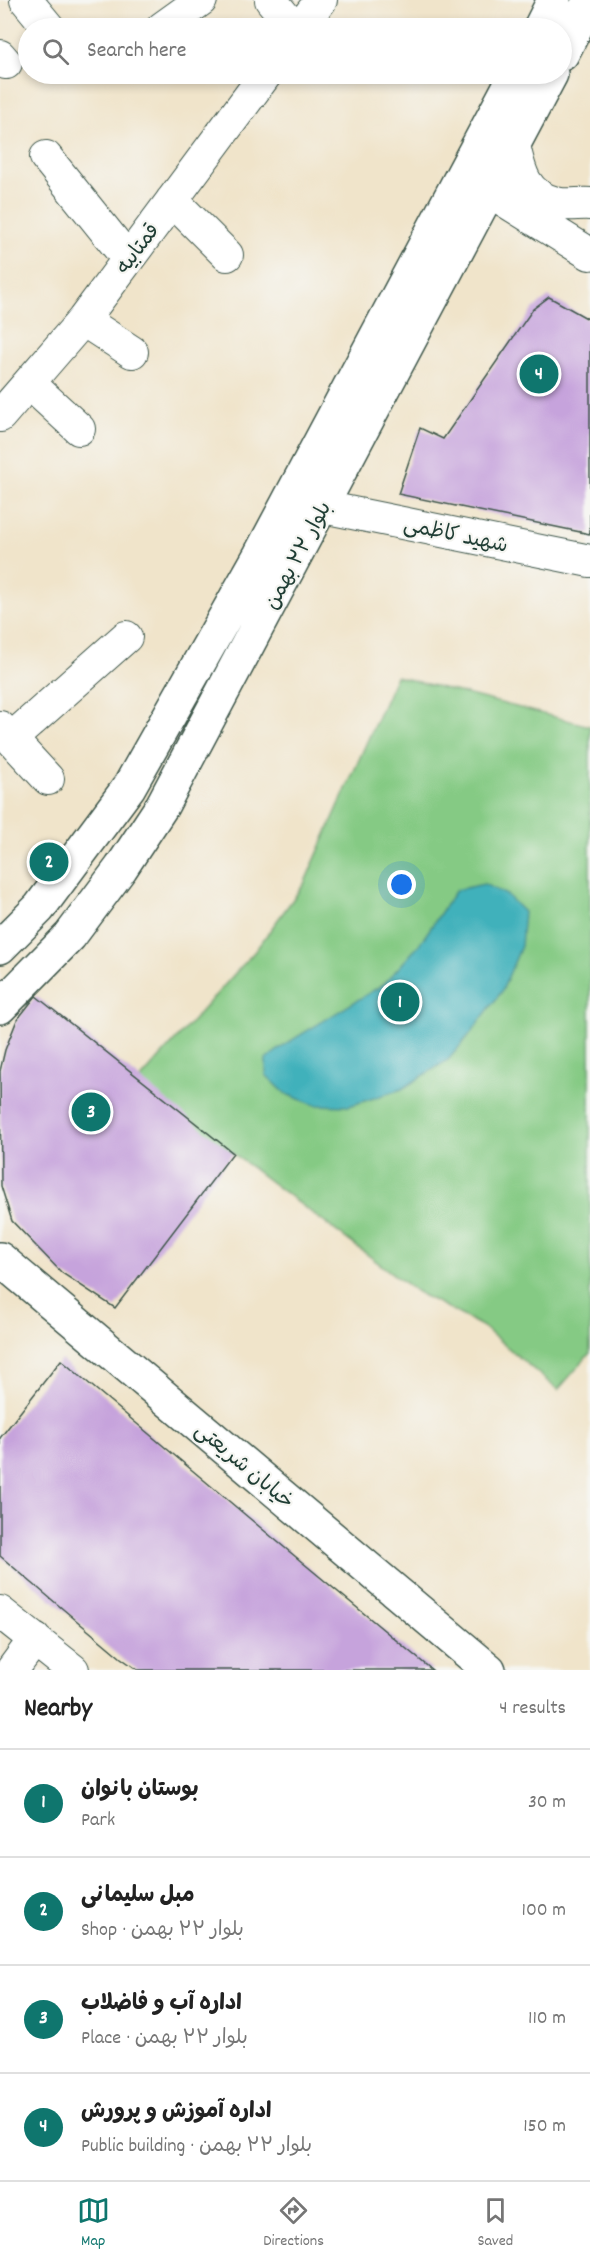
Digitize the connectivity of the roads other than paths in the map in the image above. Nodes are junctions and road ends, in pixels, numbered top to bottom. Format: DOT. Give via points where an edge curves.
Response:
graph roads {
  1 [pos="26,0"];
  2 [pos="201,0"];
  3 [pos="272,0"];
  4 [pos="321,0"];
  5 [pos="554,0"];
  6 [pos="590,0"];
  7 [pos="41,18"];
  8 [pos="176,18"];
  9 [pos="286,18"];
  10 [pos="308,18"];
  11 [pos="545,18"];
  12 [pos="572,34"];
  13 [pos="259,84"];
  14 [pos="512,84"];
  15 [pos="546,84"];
  16 [pos="514,145"];
  17 [pos="46,157"];
  18 [pos="476,185"];
  19 [pos="172,200"];
  20 [pos="590,205"];
  21 [pos="553,231"];
  22 [pos="590,254"];
  23 [pos="227,255"];
  24 [pos="128,259"];
  25 [pos="83,320"];
  26 [pos="132,352"];
  27 [pos="29,383"];
  28 [pos="0,416"];
  29 [pos="79,429"];
  30 [pos="323,507"];
  31 [pos="590,561"];
  32 [pos="126,637"];
  33 [pos="6,733"];
  34 [pos="48,779"];
  35 [pos="0,947"];
  36 [pos="0,1007"];
  37 [pos="0,1259"];
  38 [pos="0,1612"];
  39 [pos="35,1639"];
  40 [pos="12,1670"];
  41 [pos="73,1670"];
  42 [pos="489,1670"];
  1 -- 7 [label="street"];
  2 -- 8 [label="street"];
  3 -- 9 [label="street"];
  4 -- 10 [label="street"];
  5 -- 11 [label="main road"];
  6 -- 12 [label="main road"];
  13 -- 19 [label="street, قمتابیه"];
  14 -- 18 [label="main road, بلوار ۲۲ بهمن"];
  15 -- 16 [label="main road, بلوار ۲۲ بهمن"];
  16 -- 18 [label="main road, بلوار ۲۲ بهمن"];
  16 -- 20 [label="street" via="519,172 531,191 557,203"];
  17 -- 24 [label="street"];
  18 -- 21 [label="street"];
  18 -- 30 [label="main road, بلوار ۲۲ بهمن"];
  18 -- 35 [label="main road, بلوار ۲۲ بهمن" via="129,787 39,908"];
  19 -- 23 [label="street"];
  19 -- 24 [label="street, قمتابیه"];
  20 -- 21 [label="street"];
  21 -- 22 [label="street"];
  24 -- 25 [label="street, قمتابیه"];
  25 -- 26 [label="street"];
  25 -- 27 [label="street, قمتابیه"];
  27 -- 28 [label="street, قمتابیه"];
  27 -- 29 [label="street"];
  30 -- 31 [label="street, شهید کاظمی"];
  30 -- 36 [label="main road, بلوار ۲۲ بهمن" via="162,806 70,936"];
  32 -- 33 [label="street"];
  33 -- 34 [label="street"];
  37 -- 42 [label="main road, خیابان شریعتی"];
  38 -- 39 [label="street"];
  39 -- 40 [label="street"];
  39 -- 41 [label="street"];
}
